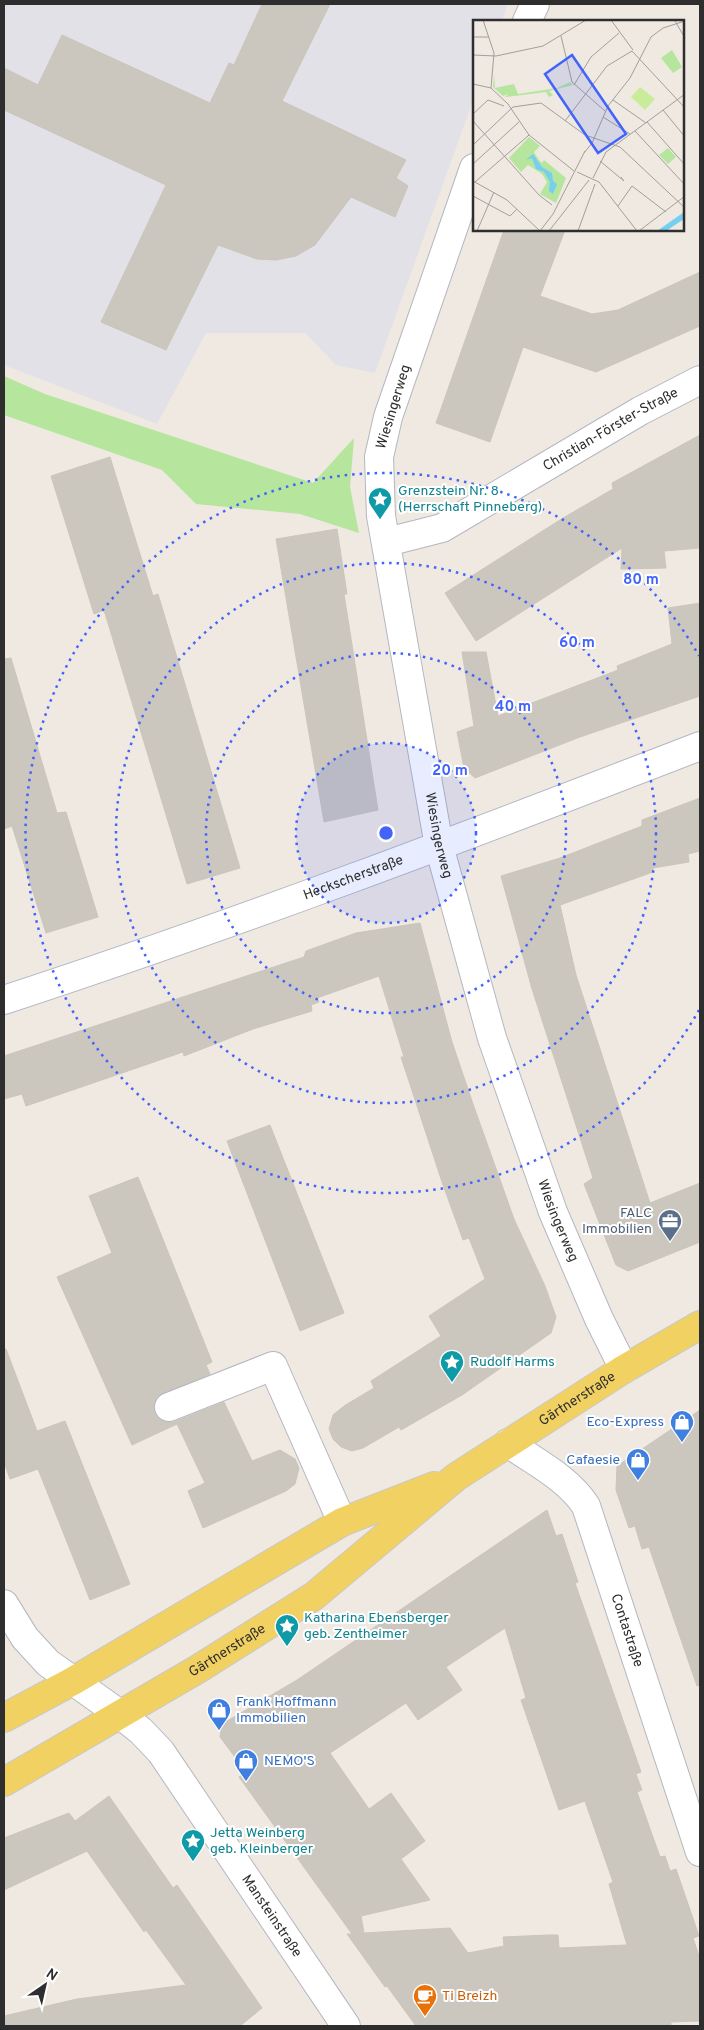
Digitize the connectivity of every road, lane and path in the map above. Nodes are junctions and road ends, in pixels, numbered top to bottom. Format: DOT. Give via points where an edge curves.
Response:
graph roads {
  1 [pos="535,4"];
  2 [pos="528,20"];
  3 [pos="473,171"];
  4 [pos="700,380"];
  5 [pos="387,542"];
  6 [pos="700,746"];
  7 [pos="439,846"];
  8 [pos="4,1000"];
  9 [pos="700,1325"];
  10 [pos="624,1369"];
  11 [pos="169,1407"];
  12 [pos="508,1443"];
  13 [pos="456,1477"];
  14 [pos="342,1522"];
  15 [pos="4,1604"];
  16 [pos="73,1681"];
  17 [pos="121,1715"];
  18 [pos="4,1718"];
  19 [pos="4,1782"];
  20 [pos="700,1852"];
  21 [pos="346,2026"];
  1 -- 2 [label="street"];
  3 -- 5 [label="street, Wiesingerweg" via="388,418 379,457 381,516"];
  4 -- 5 [label="street, Christian-Förster-Straße" via="640,411 442,528"];
  5 -- 7 [label="street, Wiesingerweg"];
  6 -- 7 [label="street, Heckscherstraße"];
  7 -- 8 [label="street, Heckscherstraße" via="171,945"];
  7 -- 10 [label="street, Wiesingerweg" via="492,1038 550,1203"];
  9 -- 10 [label="main road, Gärtnerstraße"];
  10 -- 12 [label="main road, Gärtnerstraße"];
  11 -- 14 [label="street" via="272,1366"];
  12 -- 13 [label="main road, Gärtnerstraße"];
  12 -- 20 [label="street, Contastraße" via="565,1482 586,1506"];
  13 -- 14 [label="main road, Gärtnerstraße"];
  13 -- 17 [label="main road, Gärtnerstraße" via="314,1596"];
  14 -- 16 [label="main road, Gärtnerstraße"];
  15 -- 16 [label="street, Mansteinstraße" via="25,1638 42,1657"];
  16 -- 17 [label="street, Mansteinstraße"];
  16 -- 18 [label="main road, Gärtnerstraße"];
  17 -- 19 [label="main road, Gärtnerstraße"];
  17 -- 21 [label="street, Mansteinstraße" via="161,1752"];
}
